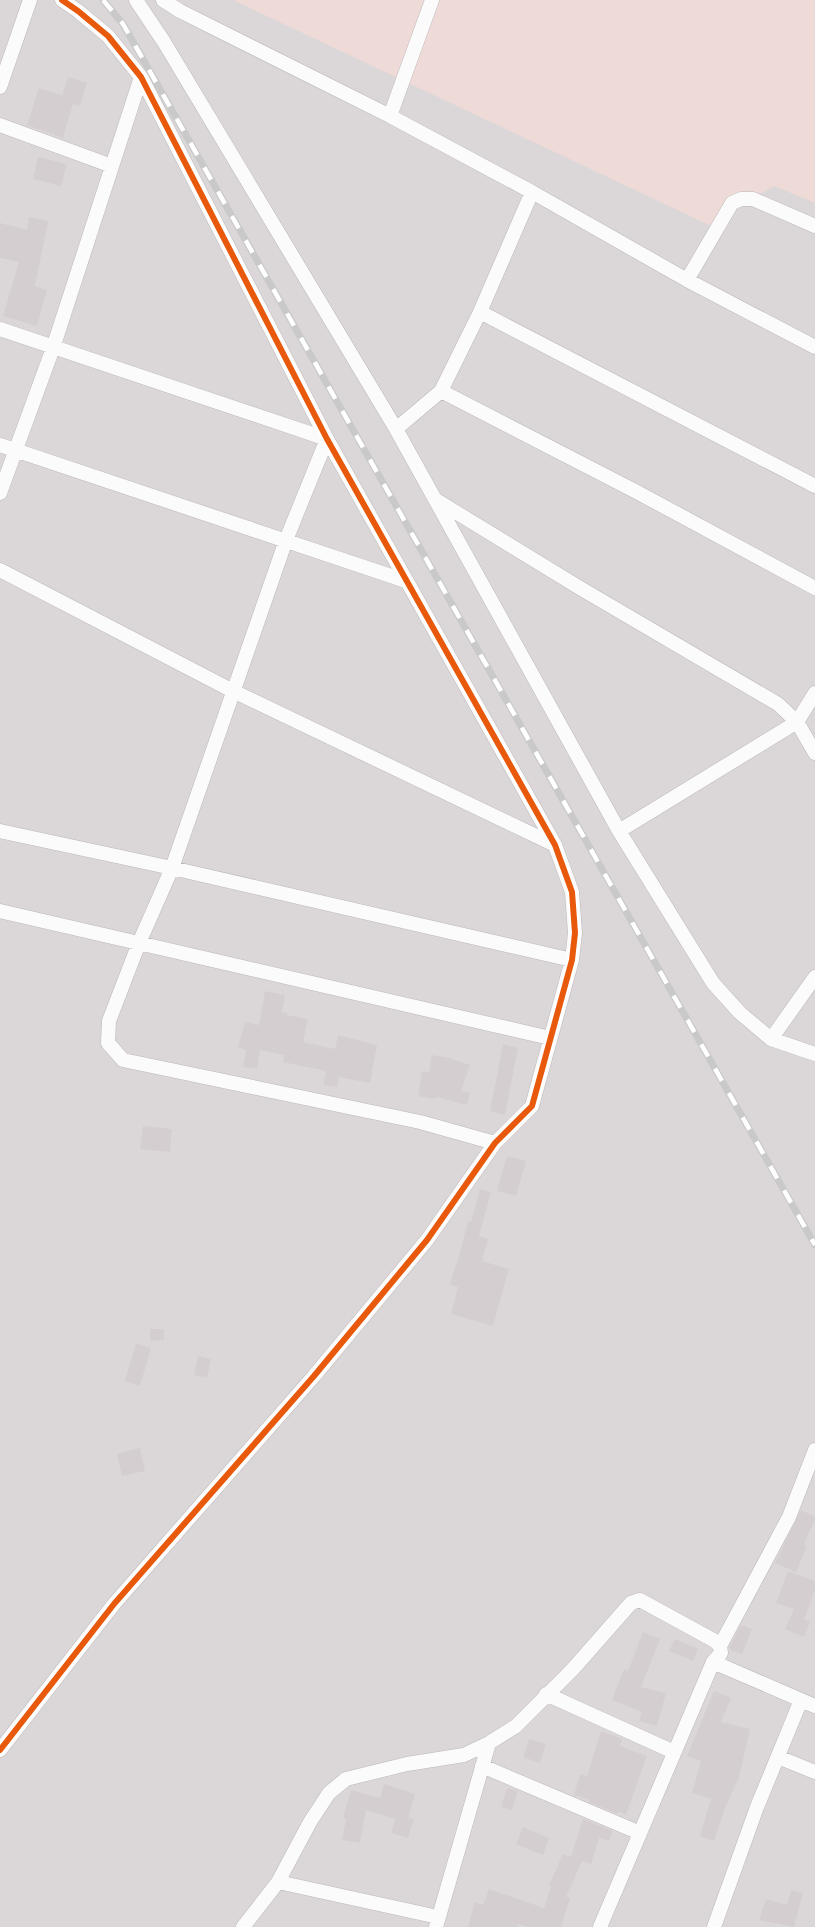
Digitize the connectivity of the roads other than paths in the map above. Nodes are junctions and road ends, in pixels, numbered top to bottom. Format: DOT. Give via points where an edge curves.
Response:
graph roads {
  1 [pos="30,0"];
  2 [pos="62,0"];
  3 [pos="136,0"];
  4 [pos="163,0"];
  5 [pos="432,0"];
  6 [pos="141,77"];
  7 [pos="0,87"];
  8 [pos="390,116"];
  9 [pos="0,125"];
  10 [pos="112,166"];
  11 [pos="532,192"];
  12 [pos="815,226"];
  13 [pos="687,280"];
  14 [pos="480,312"];
  15 [pos="0,329"];
  16 [pos="815,347"];
  17 [pos="52,348"];
  18 [pos="441,391"];
  19 [pos="396,429"];
  20 [pos="327,439"];
  21 [pos="0,445"];
  22 [pos="15,451"];
  23 [pos="815,486"];
  24 [pos="0,493"];
  25 [pos="434,499"];
  26 [pos="286,540"];
  27 [pos="0,570"];
  28 [pos="406,581"];
  29 [pos="815,588"];
  30 [pos="233,691"];
  31 [pos="815,693"];
  32 [pos="797,722"];
  33 [pos="815,753"];
  34 [pos="0,831"];
  35 [pos="619,831"];
  36 [pos="555,845"];
  37 [pos="172,868"];
  38 [pos="0,910"];
  39 [pos="139,943"];
  40 [pos="572,960"];
  41 [pos="815,977"];
  42 [pos="550,1038"];
  43 [pos="771,1038"];
  44 [pos="815,1054"];
  45 [pos="495,1143"];
  46 [pos="815,1450"];
  47 [pos="720,1646"];
  48 [pos="713,1662"];
  49 [pos="546,1695"];
  50 [pos="801,1700"];
  51 [pos="815,1706"];
  52 [pos="489,1743"];
  53 [pos="0,1750"];
  54 [pos="674,1752"];
  55 [pos="778,1757"];
  56 [pos="482,1766"];
  57 [pos="815,1772"];
  58 [pos="640,1833"];
  59 [pos="278,1882"];
  60 [pos="437,1922"];
  61 [pos="243,1927"];
  62 [pos="600,1927"];
  63 [pos="714,1927"];
  1 -- 7 [label="street"];
  2 -- 6 [label="street" via="108,36"];
  3 -- 19 [label="street"];
  4 -- 8 [label="street"];
  5 -- 8 [label="street"];
  6 -- 10 [label="street"];
  6 -- 20 [label="street"];
  8 -- 11 [label="street"];
  9 -- 10 [label="street"];
  10 -- 17 [label="street"];
  11 -- 13 [label="street"];
  11 -- 14 [label="street"];
  12 -- 13 [label="street" via="753,199 741,199 732,203"];
  13 -- 16 [label="street"];
  14 -- 18 [label="street"];
  14 -- 23 [label="street"];
  15 -- 17 [label="street"];
  17 -- 20 [label="street"];
  17 -- 22 [label="street"];
  18 -- 19 [label="street"];
  18 -- 29 [label="street"];
  19 -- 25 [label="street"];
  20 -- 26 [label="street"];
  20 -- 28 [label="street"];
  21 -- 22 [label="street"];
  22 -- 24 [label="street"];
  22 -- 26 [label="street"];
  25 -- 32 [label="street" via="778,704"];
  25 -- 35 [label="street"];
  26 -- 28 [label="street"];
  26 -- 30 [label="street"];
  27 -- 30 [label="street"];
  28 -- 36 [label="street"];
  30 -- 36 [label="street"];
  30 -- 37 [label="street"];
  31 -- 32 [label="street"];
  32 -- 33 [label="street"];
  32 -- 35 [label="street"];
  34 -- 37 [label="street"];
  35 -- 43 [label="street" via="713,983 740,1013"];
  36 -- 40 [label="street" via="572,892"];
  37 -- 39 [label="street"];
  37 -- 40 [label="street"];
  38 -- 39 [label="street"];
  39 -- 42 [label="street"];
  39 -- 45 [label="street" via="109,1021 108,1043 123,1060 420,1122"];
  40 -- 42 [label="street"];
  41 -- 43 [label="street"];
  42 -- 45 [label="street" via="532,1106"];
  43 -- 44 [label="street"];
  45 -- 53 [label="street" via="427,1240 114,1604"];
  46 -- 47 [label="street" via="789,1517"];
  47 -- 48 [label="street" via="721,1653"];
  47 -- 49 [label="street" via="640,1600 631,1603"];
  48 -- 50 [label="street"];
  48 -- 54 [label="street"];
  49 -- 52 [label="street" via="516,1726"];
  49 -- 54 [label="street"];
  50 -- 51 [label="street"];
  50 -- 55 [label="street"];
  52 -- 56 [label="street"];
  52 -- 59 [label="street" via="464,1755 346,1779 329,1793"];
  54 -- 58 [label="street"];
  55 -- 57 [label="street"];
  55 -- 63 [label="street"];
  56 -- 58 [label="street"];
  56 -- 60 [label="street"];
  58 -- 62 [label="street"];
  59 -- 60 [label="street"];
  59 -- 61 [label="street"];
}
